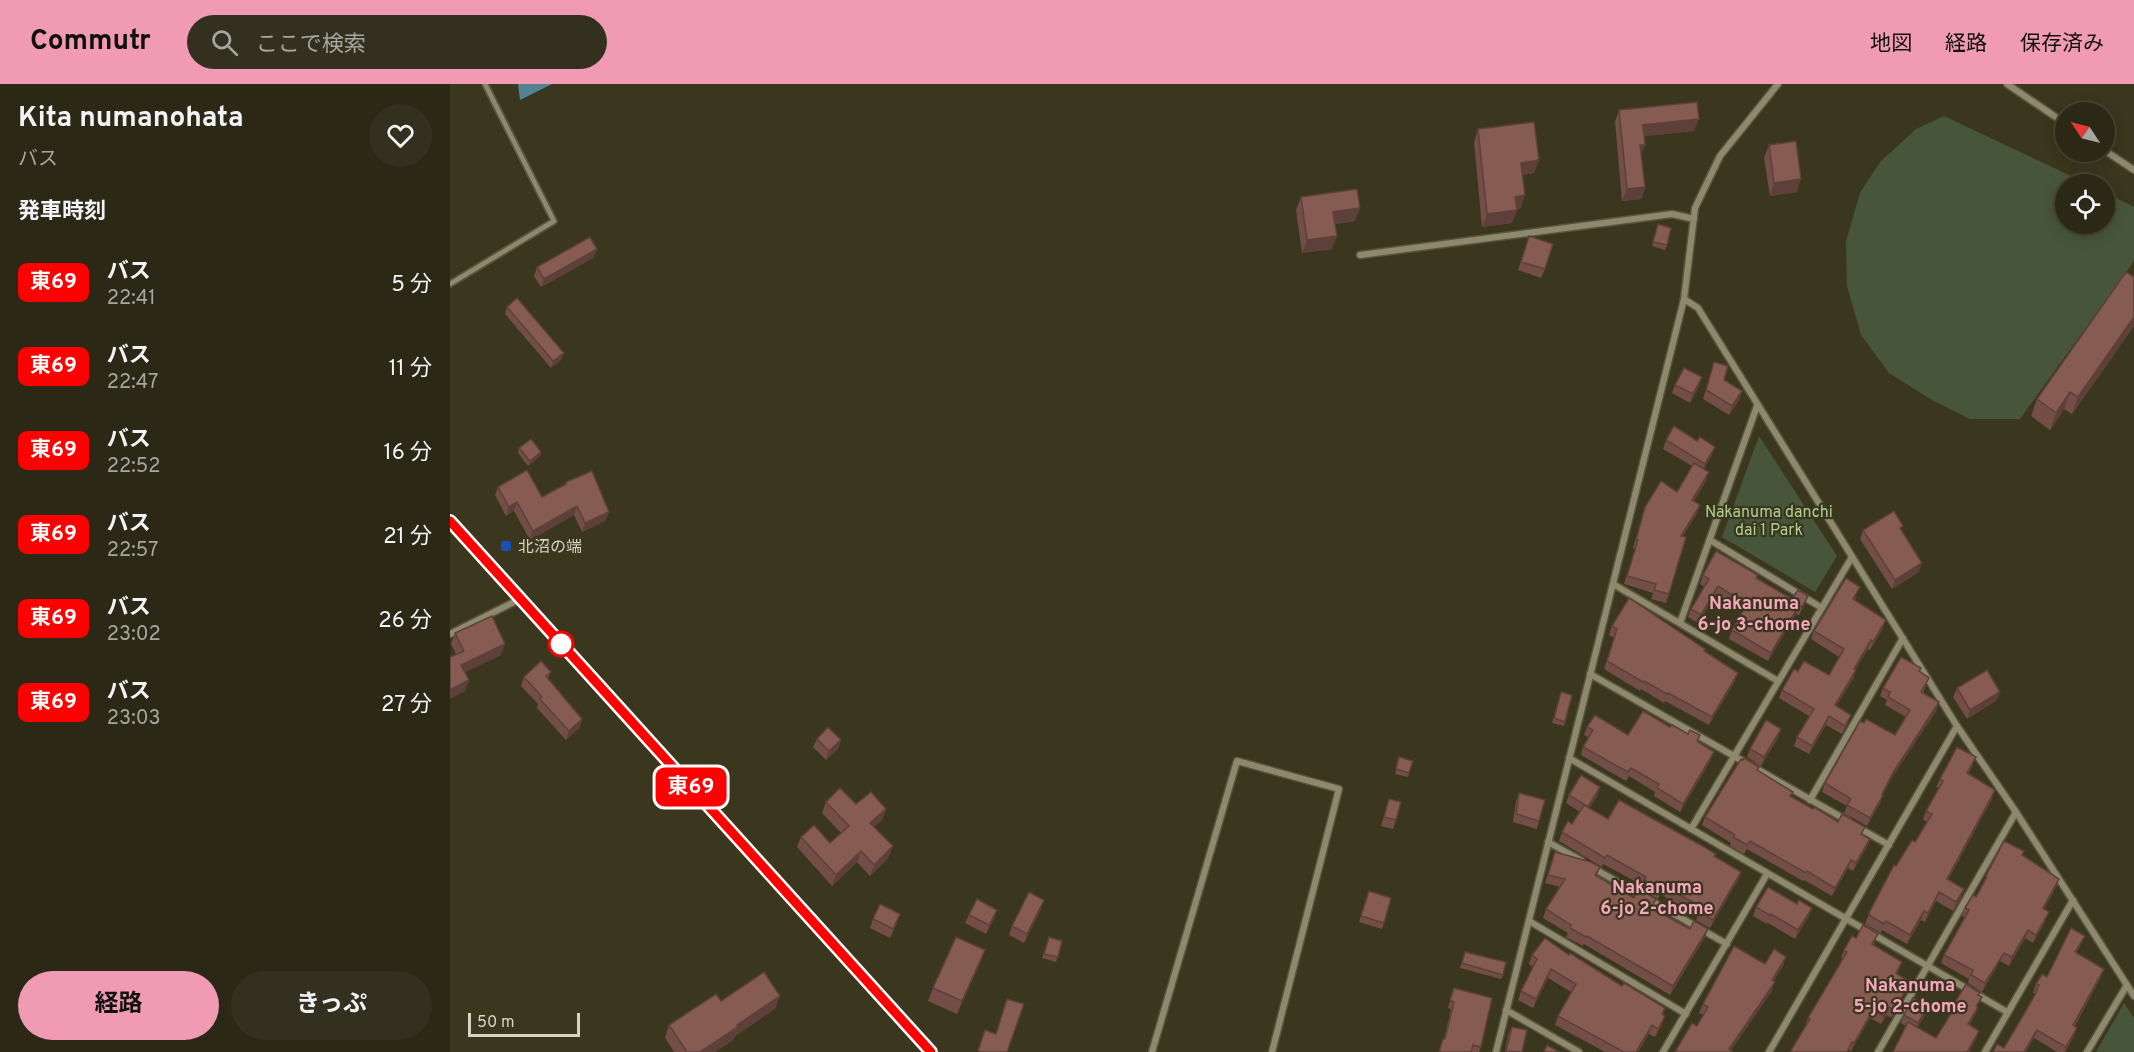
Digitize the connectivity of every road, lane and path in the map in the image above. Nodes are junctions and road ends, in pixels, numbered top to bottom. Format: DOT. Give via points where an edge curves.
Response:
graph roads {
  1 [pos="485,84"];
  2 [pos="1778,84"];
  3 [pos="2007,84"];
  4 [pos="2055,117"];
  5 [pos="2115,157"];
  6 [pos="2134,170"];
  7 [pos="1694,219"];
  8 [pos="1360,255"];
  9 [pos="450,284"];
  10 [pos="1684,299"];
  11 [pos="1757,406"];
  12 [pos="450,521"];
  13 [pos="1710,540"];
  14 [pos="1852,557"];
  15 [pos="1613,584"];
  16 [pos="520,599"];
  17 [pos="1822,608"];
  18 [pos="1680,623"];
  19 [pos="450,634"];
  20 [pos="1903,638"];
  21 [pos="1590,674"];
  22 [pos="1779,681"];
  23 [pos="1957,726"];
  24 [pos="1734,757"];
  25 [pos="1569,758"];
  26 [pos="1810,800"];
  27 [pos="2016,812"];
  28 [pos="1691,829"];
  29 [pos="1548,842"];
  30 [pos="1888,845"];
  31 [pos="1767,874"];
  32 [pos="2073,900"];
  33 [pos="1846,919"];
  34 [pos="1528,921"];
  35 [pos="1726,944"];
  36 [pos="1927,966"];
  37 [pos="2127,985"];
  38 [pos="2134,996"];
  39 [pos="1506,1010"];
  40 [pos="2007,1012"];
  41 [pos="1686,1014"];
  42 [pos="931,1052"];
  43 [pos="1152,1052"];
  44 [pos="1272,1052"];
  45 [pos="1496,1052"];
  46 [pos="1580,1052"];
  47 [pos="1664,1052"];
  48 [pos="1769,1052"];
  49 [pos="1878,1052"];
  50 [pos="1984,1052"];
  51 [pos="2087,1052"];
  1 -- 9 [label="lane" via="554,221"];
  2 -- 7 [label="street" via="1720,156 1695,208"];
  3 -- 4 [label="street"];
  5 -- 6 [label="street"];
  7 -- 8 [label="street" via="1672,214"];
  7 -- 10 [label="street"];
  10 -- 11 [label="street" via="1698,308"];
  10 -- 15 [label="street"];
  11 -- 13 [label="street"];
  11 -- 14 [label="street"];
  12 -- 16 [label="street"];
  13 -- 17 [label="street"];
  13 -- 18 [label="street"];
  14 -- 17 [label="street"];
  14 -- 20 [label="street"];
  15 -- 18 [label="street"];
  15 -- 21 [label="street"];
  16 -- 19 [label="street"];
  16 -- 42 [label="street"];
  17 -- 22 [label="street"];
  18 -- 22 [label="street"];
  20 -- 23 [label="street"];
  20 -- 26 [label="street"];
  21 -- 24 [label="street"];
  21 -- 25 [label="street"];
  22 -- 24 [label="street"];
  23 -- 27 [label="street"];
  23 -- 30 [label="street"];
  24 -- 26 [label="street"];
  24 -- 28 [label="street"];
  25 -- 28 [label="street"];
  25 -- 29 [label="street"];
  26 -- 30 [label="street"];
  27 -- 32 [label="street"];
  27 -- 36 [label="street"];
  28 -- 31 [label="street"];
  29 -- 34 [label="street"];
  29 -- 35 [label="street"];
  30 -- 33 [label="street"];
  31 -- 33 [label="street"];
  31 -- 35 [label="street"];
  32 -- 37 [label="street"];
  32 -- 40 [label="street"];
  33 -- 36 [label="street"];
  33 -- 48 [label="street"];
  34 -- 39 [label="street"];
  34 -- 41 [label="street"];
  35 -- 41 [label="street"];
  36 -- 40 [label="street"];
  36 -- 49 [label="street"];
  37 -- 38 [label="street"];
  37 -- 51 [label="street"];
  39 -- 45 [label="street"];
  39 -- 46 [label="street"];
  40 -- 50 [label="street"];
  41 -- 47 [label="street"];
  43 -- 44 [label="street" via="1237,761 1339,789"];
}
